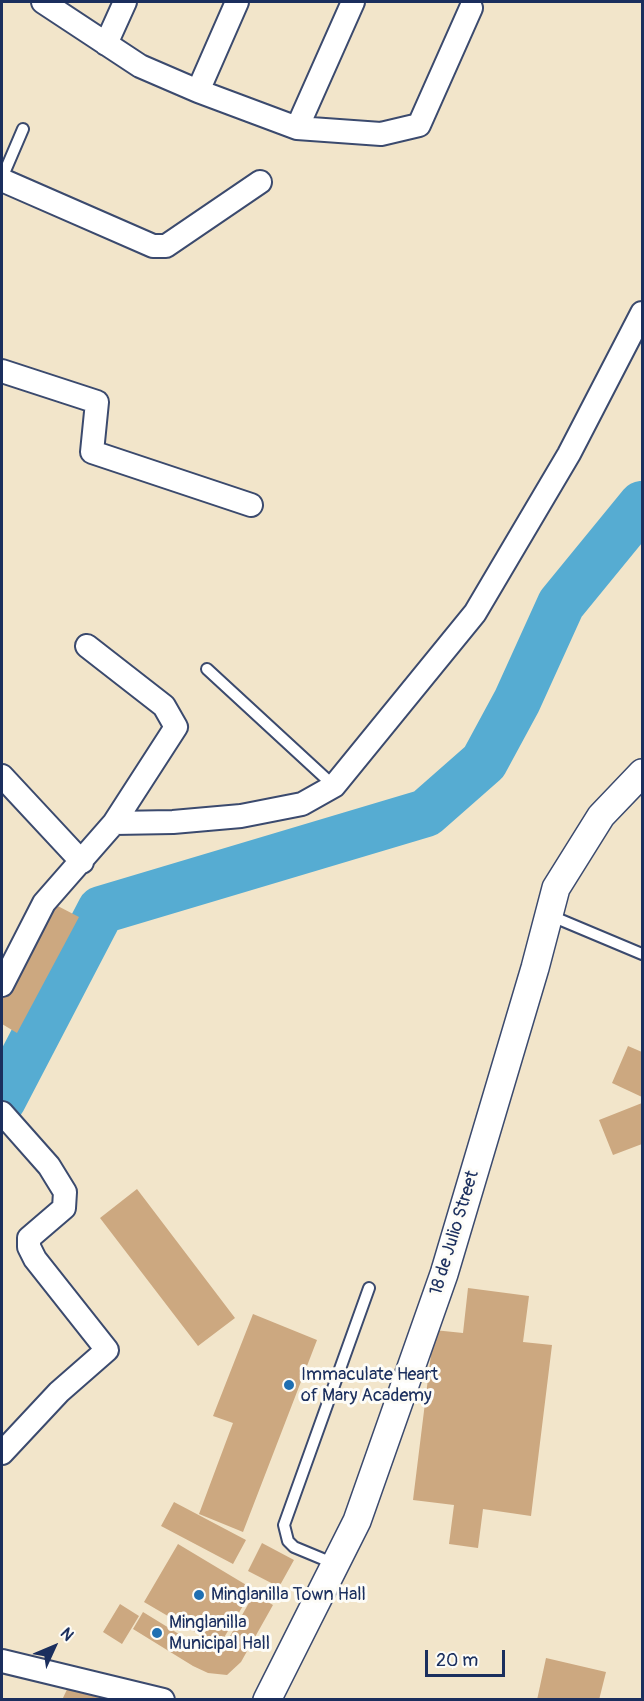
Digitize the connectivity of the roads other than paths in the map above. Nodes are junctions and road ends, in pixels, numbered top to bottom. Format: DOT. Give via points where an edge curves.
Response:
graph roads {
  1 [pos="44,2"];
  2 [pos="125,2"];
  3 [pos="237,2"];
  4 [pos="353,2"];
  5 [pos="471,8"];
  6 [pos="106,44"];
  7 [pos="198,91"];
  8 [pos="297,128"];
  9 [pos="23,129"];
  10 [pos="2,179"];
  11 [pos="260,182"];
  12 [pos="642,313"];
  13 [pos="2,371"];
  14 [pos="251,505"];
  15 [pos="87,646"];
  16 [pos="207,669"];
  17 [pos="642,773"];
  18 [pos="2,776"];
  19 [pos="334,786"];
  20 [pos="114,823"];
  21 [pos="82,862"];
  22 [pos="549,915"];
  23 [pos="642,954"];
  24 [pos="2,985"];
  25 [pos="2,1113"];
  26 [pos="369,1288"];
  27 [pos="2,1453"];
  28 [pos="335,1564"];
  29 [pos="2,1661"];
  30 [pos="163,1700"];
  31 [pos="267,1700"];
  1 -- 6 [label="street"];
  2 -- 6 [label="street"];
  3 -- 7 [label="street"];
  4 -- 8 [label="street"];
  5 -- 8 [label="street" via="419,124 381,134"];
  6 -- 7 [label="street" via="140,66"];
  7 -- 8 [label="street"];
  9 -- 10 [label="lane"];
  10 -- 11 [label="street" via="153,246 166,246"];
  12 -- 19 [label="street" via="569,454 475,613"];
  13 -- 14 [label="street" via="97,402 92,452"];
  15 -- 20 [label="street" via="164,706 176,728"];
  16 -- 19 [label="lane"];
  17 -- 22 [label="street, 18 de Julio Street" via="601,816 556,888"];
  18 -- 21 [label="street"];
  19 -- 20 [label="street" via="302,804 241,816"];
  20 -- 21 [label="street"];
  21 -- 24 [label="street" via="44,903"];
  22 -- 23 [label="lane"];
  22 -- 28 [label="street, 18 de Julio Street" via="444,1274 357,1521"];
  25 -- 27 [label="street" via="49,1166 65,1192 64,1208 29,1238 29,1247 107,1350 59,1392"];
  26 -- 28 [label="lane" via="284,1525 294,1547"];
  28 -- 31 [label="street, 18 de Julio Street"];
  29 -- 30 [label="street"];
}
